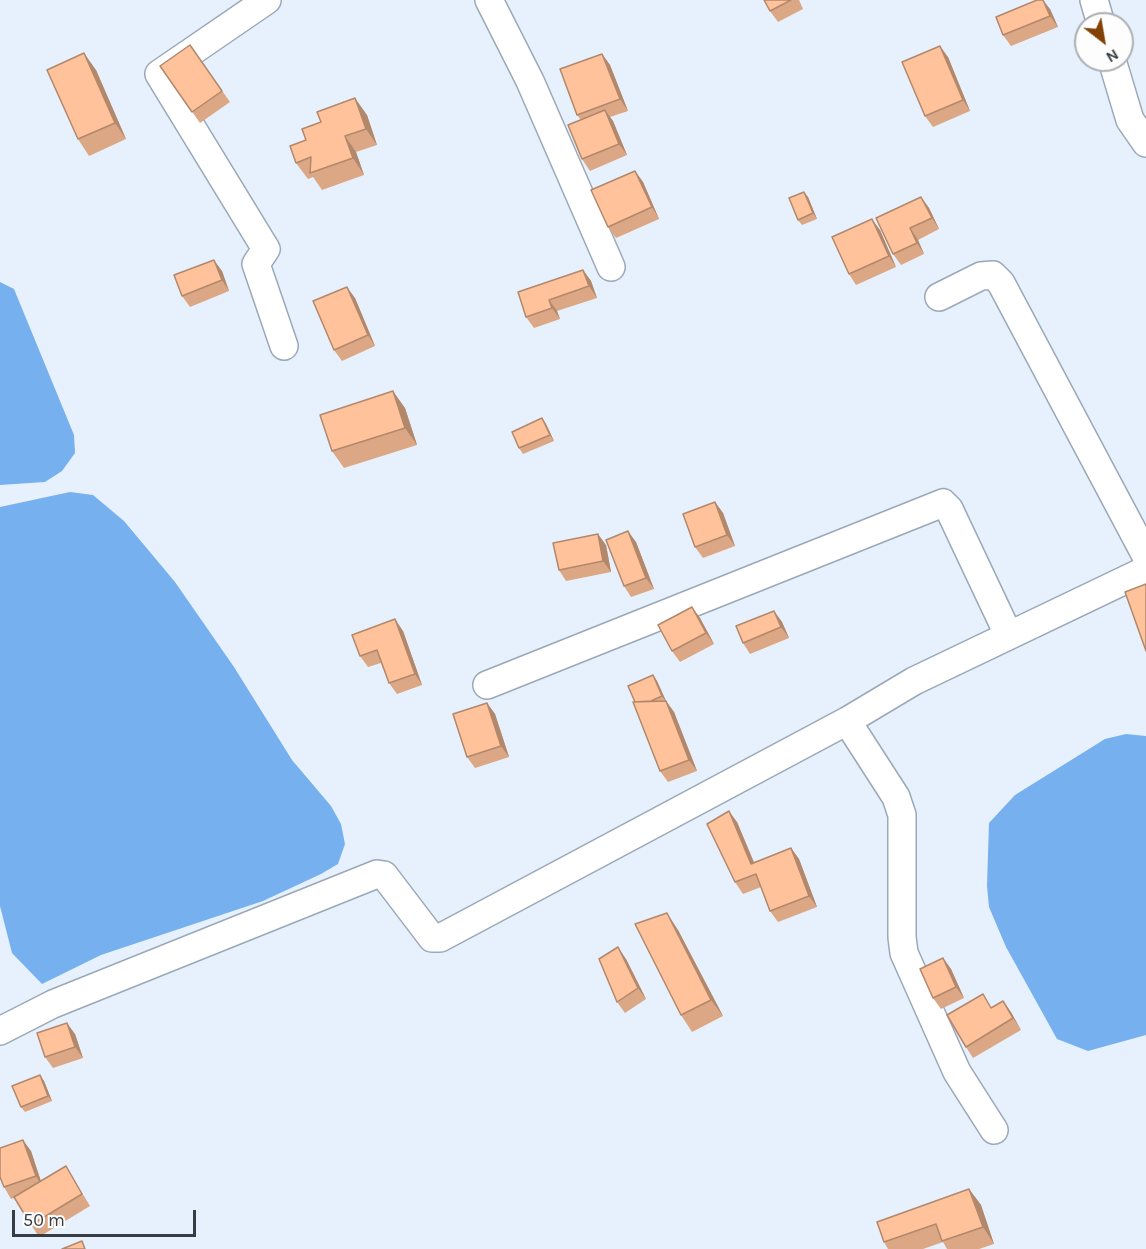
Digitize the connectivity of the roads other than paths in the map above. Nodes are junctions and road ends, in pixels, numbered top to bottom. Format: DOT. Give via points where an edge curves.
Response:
graph roads {
  1 [pos="267,0"];
  2 [pos="489,0"];
  3 [pos="1116,72"];
  4 [pos="1146,143"];
  5 [pos="611,267"];
  6 [pos="939,297"];
  7 [pos="284,346"];
  8 [pos="1146,556"];
  9 [pos="1146,570"];
  10 [pos="1008,634"];
  11 [pos="487,686"];
  12 [pos="847,721"];
  13 [pos="0,1031"];
  14 [pos="994,1130"];
  1 -- 7 [label="street" via="159,74 266,249 256,264"];
  2 -- 5 [label="street" via="530,81"];
  3 -- 4 [label="street" via="1130,120"];
  6 -- 8 [label="street" via="981,276 993,275 1001,283"];
  9 -- 10 [label="street"];
  10 -- 11 [label="street" via="943,503"];
  10 -- 12 [label="street" via="914,681"];
  12 -- 13 [label="street" via="440,938 432,938 384,875 377,874 53,1004"];
  12 -- 14 [label="street" via="896,797 902,815 904,952 957,1072"];
}
